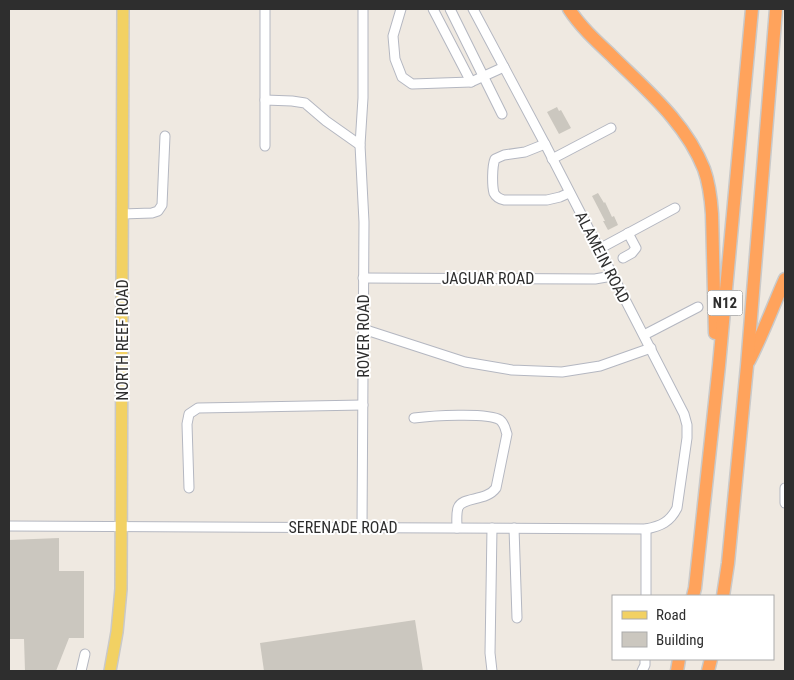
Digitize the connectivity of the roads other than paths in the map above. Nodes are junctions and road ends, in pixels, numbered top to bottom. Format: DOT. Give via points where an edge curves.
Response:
graph roads {
  1 [pos="123,9"];
  2 [pos="265,9"];
  3 [pos="363,9"];
  4 [pos="402,9"];
  5 [pos="432,9"];
  6 [pos="450,9"];
  7 [pos="473,9"];
  8 [pos="569,9"];
  9 [pos="752,9"];
  10 [pos="776,9"];
  11 [pos="504,67"];
  12 [pos="484,76"];
  13 [pos="471,82"];
  14 [pos="265,100"];
  15 [pos="502,114"];
  16 [pos="611,128"];
  17 [pos="165,136"];
  18 [pos="545,144"];
  19 [pos="360,145"];
  20 [pos="265,146"];
  21 [pos="552,159"];
  22 [pos="569,192"];
  23 [pos="676,208"];
  24 [pos="122,214"];
  25 [pos="628,233"];
  26 [pos="599,249"];
  27 [pos="623,258"];
  28 [pos="612,276"];
  29 [pos="364,278"];
  30 [pos="785,279"];
  31 [pos="698,307"];
  32 [pos="363,329"];
  33 [pos="644,335"];
  34 [pos="650,348"];
  35 [pos="719,365"];
  36 [pos="747,366"];
  37 [pos="363,405"];
  38 [pos="414,418"];
  39 [pos="189,488"];
  40 [pos="785,488"];
  41 [pos="785,503"];
  42 [pos="673,515"];
  43 [pos="9,526"];
  44 [pos="122,526"];
  45 [pos="362,528"];
  46 [pos="457,528"];
  47 [pos="492,528"];
  48 [pos="514,528"];
  49 [pos="646,529"];
  50 [pos="646,595"];
  51 [pos="693,595"];
  52 [pos="723,595"];
  53 [pos="517,618"];
  54 [pos="85,654"];
  55 [pos="81,671"];
  56 [pos="110,671"];
  57 [pos="492,671"];
  1 -- 24 [label="main road, NORTH REEF ROAD"];
  2 -- 14 [label="street"];
  3 -- 19 [label="street, ROVER ROAD"];
  4 -- 13 [label="street" via="393,36 395,59 402,77 412,84"];
  5 -- 13 [label="street"];
  6 -- 12 [label="street"];
  7 -- 11 [label="street, ALAMEIN ROAD"];
  8 -- 35 [label="highway" via="576,20 668,112 696,150 710,195 714,342"];
  9 -- 35 [label="highway, N12"];
  10 -- 36 [label="highway, N12"];
  11 -- 12 [label="street"];
  11 -- 18 [label="street, ALAMEIN ROAD"];
  12 -- 13 [label="street"];
  12 -- 15 [label="street"];
  14 -- 19 [label="street" via="305,103"];
  14 -- 20 [label="street"];
  16 -- 21 [label="street"];
  17 -- 24 [label="street" via="162,205 152,213"];
  18 -- 21 [label="street, ALAMEIN ROAD"];
  18 -- 22 [label="street" via="495,159 495,194 504,200 547,200"];
  19 -- 29 [label="street, ROVER ROAD"];
  21 -- 22 [label="street, ALAMEIN ROAD"];
  22 -- 26 [label="street, ALAMEIN ROAD"];
  23 -- 25 [label="street"];
  24 -- 44 [label="main road, NORTH REEF ROAD"];
  25 -- 26 [label="street"];
  25 -- 27 [label="street" via="636,248"];
  26 -- 28 [label="street, ALAMEIN ROAD"];
  28 -- 29 [label="street, JAGUAR ROAD" via="595,279"];
  28 -- 33 [label="street, ALAMEIN ROAD"];
  29 -- 32 [label="street, ROVER ROAD"];
  30 -- 36 [label="highway"];
  31 -- 33 [label="street"];
  32 -- 34 [label="street" via="464,362 512,370 562,372 600,366"];
  32 -- 37 [label="street, ROVER ROAD"];
  33 -- 34 [label="street, ALAMEIN ROAD"];
  34 -- 42 [label="street, ALAMEIN ROAD" via="687,425 677,508"];
  35 -- 51 [label="highway, N12"];
  36 -- 52 [label="highway, N12"];
  37 -- 39 [label="street" via="198,408 189,414 187,424"];
  37 -- 45 [label="street, ROVER ROAD"];
  38 -- 46 [label="street" via="485,416 500,420 504,426 506,434 496,488 484,497 461,504"];
  40 -- 41 [label="street"];
  42 -- 49 [label="street, SERENADE ROAD" via="657,527"];
  43 -- 44 [label="street, SERENADE ROAD"];
  44 -- 45 [label="street, SERENADE ROAD"];
  44 -- 56 [label="main road, NORTH REEF ROAD" via="119,616"];
  45 -- 46 [label="street, SERENADE ROAD"];
  46 -- 47 [label="street, SERENADE ROAD"];
  47 -- 48 [label="street, SERENADE ROAD"];
  47 -- 57 [label="street"];
  48 -- 49 [label="street, SERENADE ROAD"];
  48 -- 53 [label="street"];
  49 -- 50 [label="street"];
  54 -- 55 [label="street"];
}
